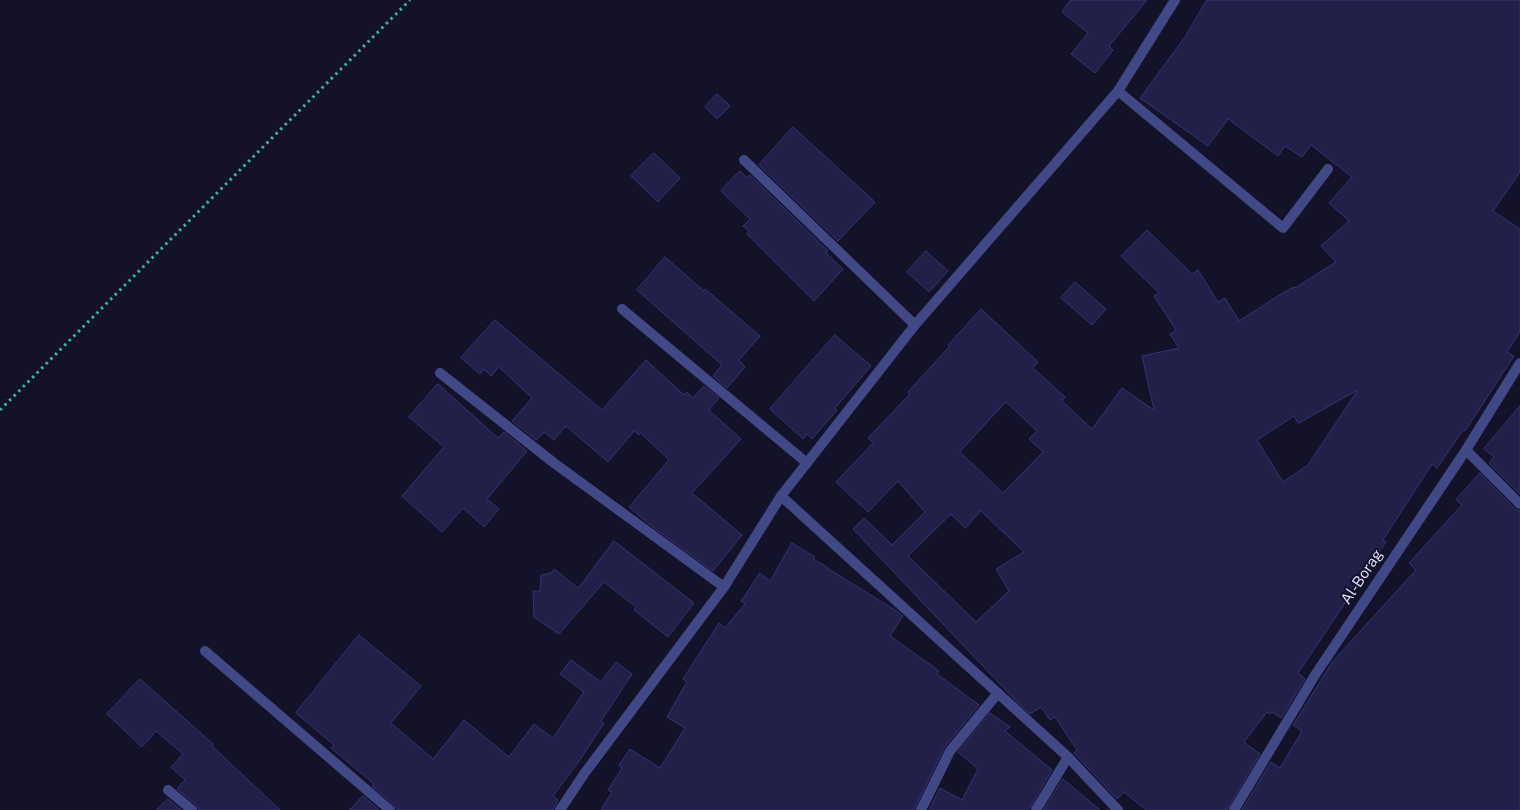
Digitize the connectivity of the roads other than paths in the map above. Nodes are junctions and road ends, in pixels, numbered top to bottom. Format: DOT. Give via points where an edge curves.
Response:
graph roads {
  1 [pos="1175,0"];
  2 [pos="1118,91"];
  3 [pos="744,160"];
  4 [pos="1328,169"];
  5 [pos="622,309"];
  6 [pos="915,325"];
  7 [pos="1520,364"];
  8 [pos="440,373"];
  9 [pos="1466,450"];
  10 [pos="807,463"];
  11 [pos="781,496"];
  12 [pos="1520,504"];
  13 [pos="724,586"];
  14 [pos="205,651"];
  15 [pos="998,693"];
  16 [pos="1068,757"];
  17 [pos="168,790"];
  18 [pos="192,810"];
  19 [pos="390,810"];
  20 [pos="560,810"];
  21 [pos="921,810"];
  22 [pos="1036,810"];
  23 [pos="1118,810"];
  24 [pos="1234,810"];
  1 -- 2 [label="street"];
  2 -- 4 [label="street" via="1283,228"];
  2 -- 6 [label="street"];
  3 -- 6 [label="street"];
  5 -- 10 [label="street"];
  6 -- 10 [label="street"];
  7 -- 9 [label="street, Al-Borag"];
  8 -- 13 [label="street" via="554,463"];
  9 -- 12 [label="street"];
  9 -- 24 [label="street, Al-Borag" via="1315,675"];
  10 -- 11 [label="street"];
  11 -- 13 [label="street"];
  11 -- 15 [label="street"];
  13 -- 20 [label="street"];
  14 -- 19 [label="street"];
  15 -- 16 [label="street"];
  15 -- 21 [label="street" via="950,751"];
  16 -- 22 [label="street"];
  16 -- 23 [label="street"];
  17 -- 18 [label="street"];
}
